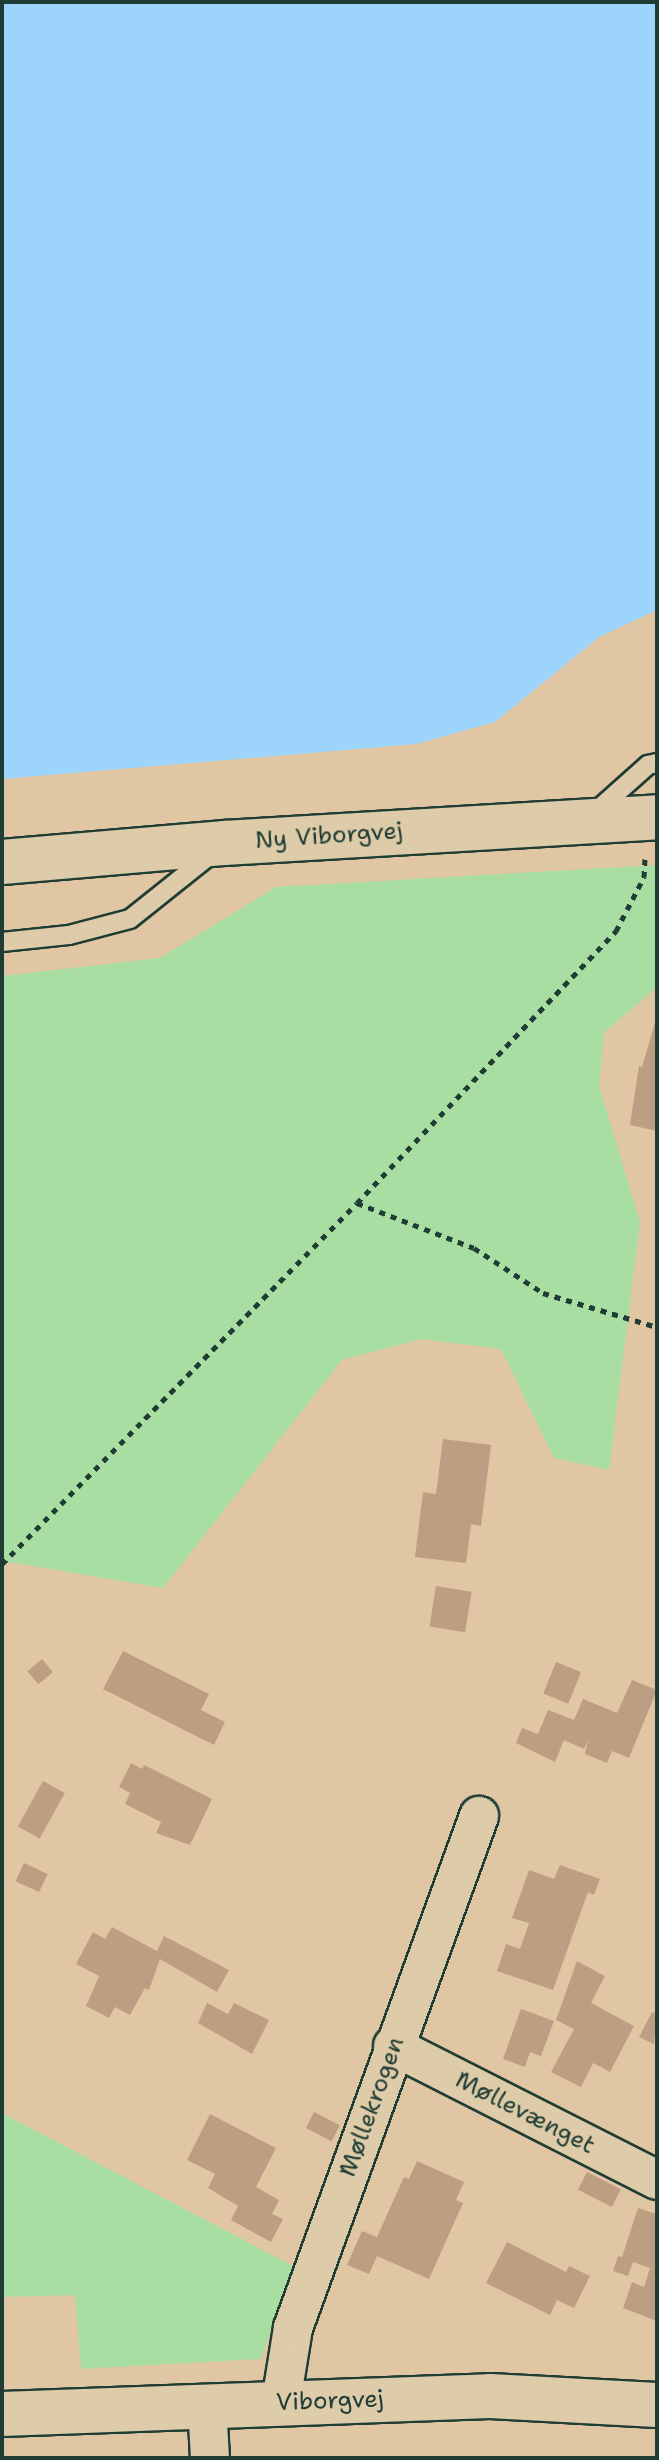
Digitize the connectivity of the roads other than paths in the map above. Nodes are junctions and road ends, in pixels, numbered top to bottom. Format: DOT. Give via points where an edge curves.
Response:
graph roads {
  1 [pos="657,763"];
  2 [pos="653,818"];
  3 [pos="588,819"];
  4 [pos="225,843"];
  5 [pos="2,862"];
  6 [pos="2,942"];
  7 [pos="479,1816"];
  8 [pos="393,2046"];
  9 [pos="657,2180"];
  10 [pos="281,2402"];
  11 [pos="207,2405"];
  12 [pos="657,2405"];
  13 [pos="2,2414"];
  14 [pos="210,2458"];
  1 -- 3 [label="lane" via="648,765"];
  2 -- 3 [label="street, Ny Viborgvej"];
  3 -- 4 [label="street, Ny Viborgvej"];
  4 -- 5 [label="street, Ny Viborgvej"];
  4 -- 6 [label="lane" via="130,919 69,935"];
  7 -- 8 [label="street, Møllekrogen"];
  8 -- 9 [label="street, Møllevænget"];
  8 -- 10 [label="street, Møllekrogen" via="293,2328"];
  10 -- 11 [label="street, Viborgvej"];
  10 -- 12 [label="street, Viborgvej" via="490,2396"];
  11 -- 13 [label="street, Viborgvej"];
  11 -- 14 [label="street"];
}
